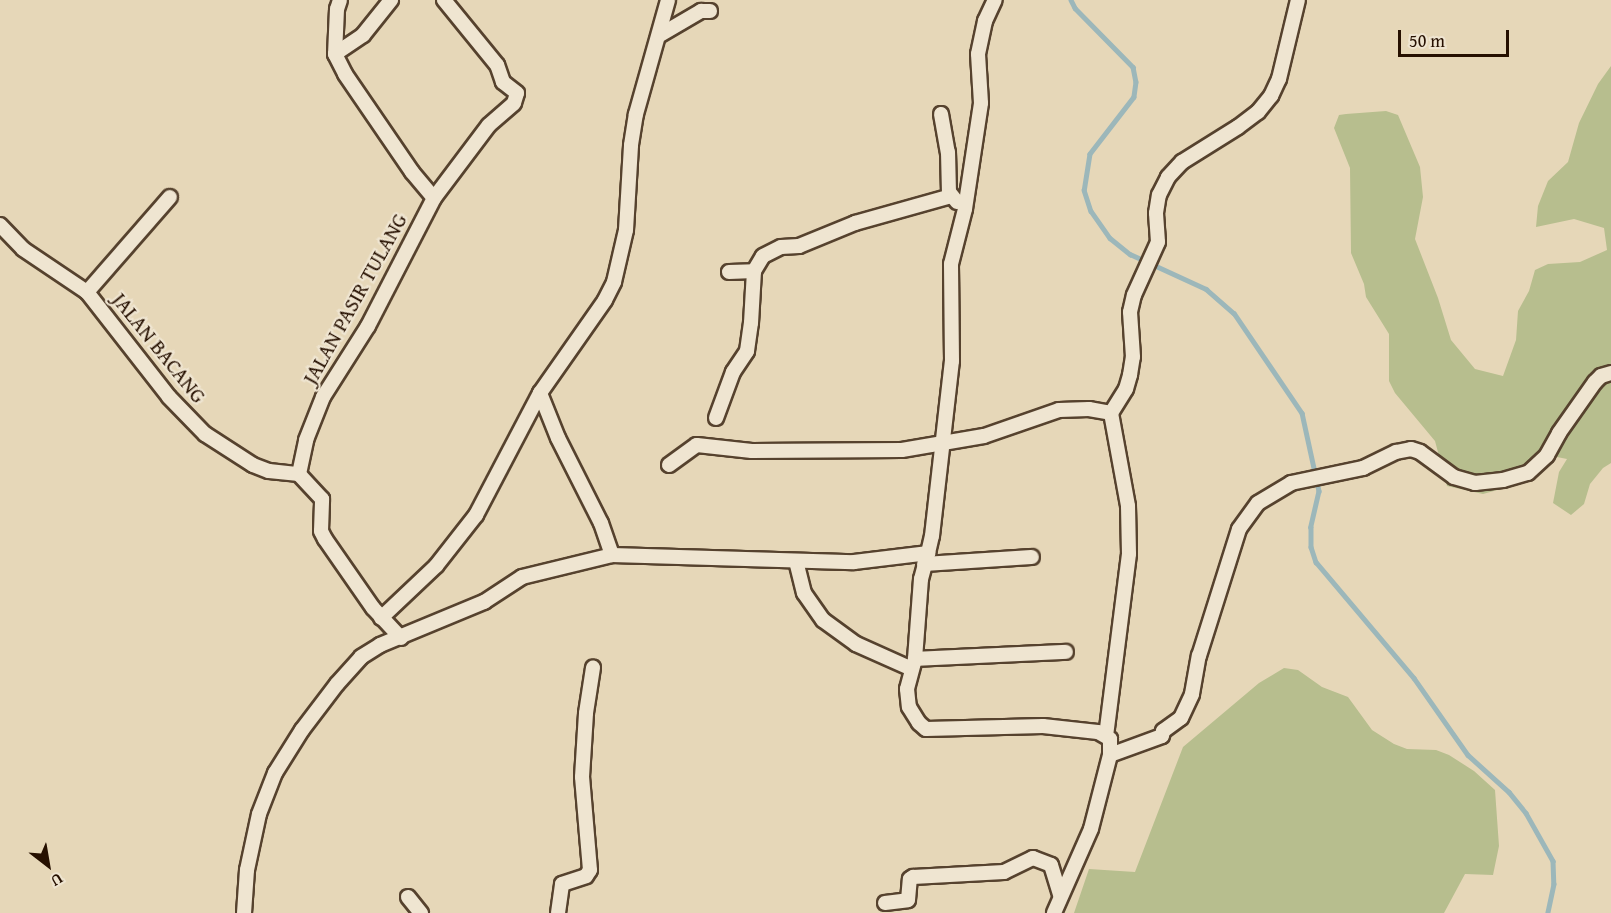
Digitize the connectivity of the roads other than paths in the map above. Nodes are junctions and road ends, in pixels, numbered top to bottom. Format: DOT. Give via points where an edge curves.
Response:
graph roads {
  1 [pos="340,0"];
  2 [pos="391,0"];
  3 [pos="444,0"];
  4 [pos="668,0"];
  5 [pos="995,0"];
  6 [pos="1298,0"];
  7 [pos="710,11"];
  8 [pos="660,34"];
  9 [pos="335,54"];
  10 [pos="941,114"];
  11 [pos="951,196"];
  12 [pos="170,197"];
  13 [pos="434,198"];
  14 [pos="965,209"];
  15 [pos="0,225"];
  16 [pos="754,271"];
  17 [pos="729,272"];
  18 [pos="87,292"];
  19 [pos="1611,373"];
  20 [pos="540,393"];
  21 [pos="1111,413"];
  22 [pos="716,418"];
  23 [pos="941,444"];
  24 [pos="669,465"];
  25 [pos="299,474"];
  26 [pos="612,555"];
  27 [pos="1032,557"];
  28 [pos="926,558"];
  29 [pos="796,561"];
  30 [pos="381,618"];
  31 [pos="401,638"];
  32 [pos="1066,652"];
  33 [pos="914,664"];
  34 [pos="593,668"];
  35 [pos="1106,735"];
  36 [pos="1110,756"];
  37 [pos="1060,895"];
  38 [pos="408,897"];
  39 [pos="885,903"];
  40 [pos="244,913"];
  41 [pos="421,913"];
  42 [pos="558,913"];
  43 [pos="1054,913"];
  1 -- 9 [label="street"];
  2 -- 9 [label="street" via="363,35"];
  3 -- 13 [label="street, JALAN PASIR TULANG" via="497,65 503,82 518,93 514,103 489,125"];
  4 -- 8 [label="street"];
  5 -- 14 [label="street" via="985,21 978,54 981,103"];
  6 -- 21 [label="street" via="1279,79 1271,96 1258,112 1182,162 1159,195 1158,242 1130,312 1130,375"];
  7 -- 8 [label="street" via="701,11"];
  8 -- 20 [label="street" via="636,114 626,230 617,272 605,300"];
  9 -- 13 [label="street" via="412,172"];
  10 -- 11 [label="street"];
  11 -- 14 [label="street"];
  11 -- 16 [label="street" via="855,223 799,246 781,248 763,256"];
  12 -- 18 [label="street"];
  13 -- 25 [label="street, JALAN PASIR TULANG" via="368,326 323,397 306,440"];
  14 -- 23 [label="street" via="951,264 952,361"];
  15 -- 18 [label="street, JALAN BACANG" via="23,249"];
  16 -- 17 [label="street"];
  16 -- 22 [label="street" via="747,351 733,372"];
  18 -- 25 [label="street, JALAN BACANG" via="170,397 205,434 253,465"];
  19 -- 36 [label="street" via="1595,382 1547,455 1528,472 1475,483 1454,477 1411,449 1364,468 1291,483 1258,503 1239,529 1199,656 1192,694 1181,718 1161,736"];
  20 -- 26 [label="street" via="558,438 602,523"];
  20 -- 30 [label="street" via="476,515 436,566"];
  21 -- 23 [label="street" via="1059,410 984,436"];
  21 -- 35 [label="street" via="1128,506 1130,554"];
  23 -- 24 [label="street" via="902,450 814,452 697,445"];
  23 -- 28 [label="street" via="931,543"];
  25 -- 30 [label="street" via="321,499 321,531 325,539"];
  26 -- 29 [label="street"];
  26 -- 31 [label="street" via="522,577 484,602"];
  27 -- 28 [label="street"];
  28 -- 29 [label="street"];
  28 -- 33 [label="street"];
  29 -- 33 [label="street" via="804,593 823,620 856,644"];
  30 -- 31 [label="street"];
  31 -- 40 [label="street" via="361,657 302,730 274,772 249,859"];
  32 -- 33 [label="street"];
  33 -- 35 [label="street" via="907,689 909,707 926,729 1043,726"];
  34 -- 42 [label="street" via="582,777 590,870 586,876 562,884"];
  35 -- 36 [label="street" via="1110,739"];
  36 -- 37 [label="street" via="1091,829"];
  37 -- 39 [label="street" via="1051,865 1032,858 1004,872 913,877 908,900"];
  37 -- 43 [label="street"];
  38 -- 41 [label="street"];
}
